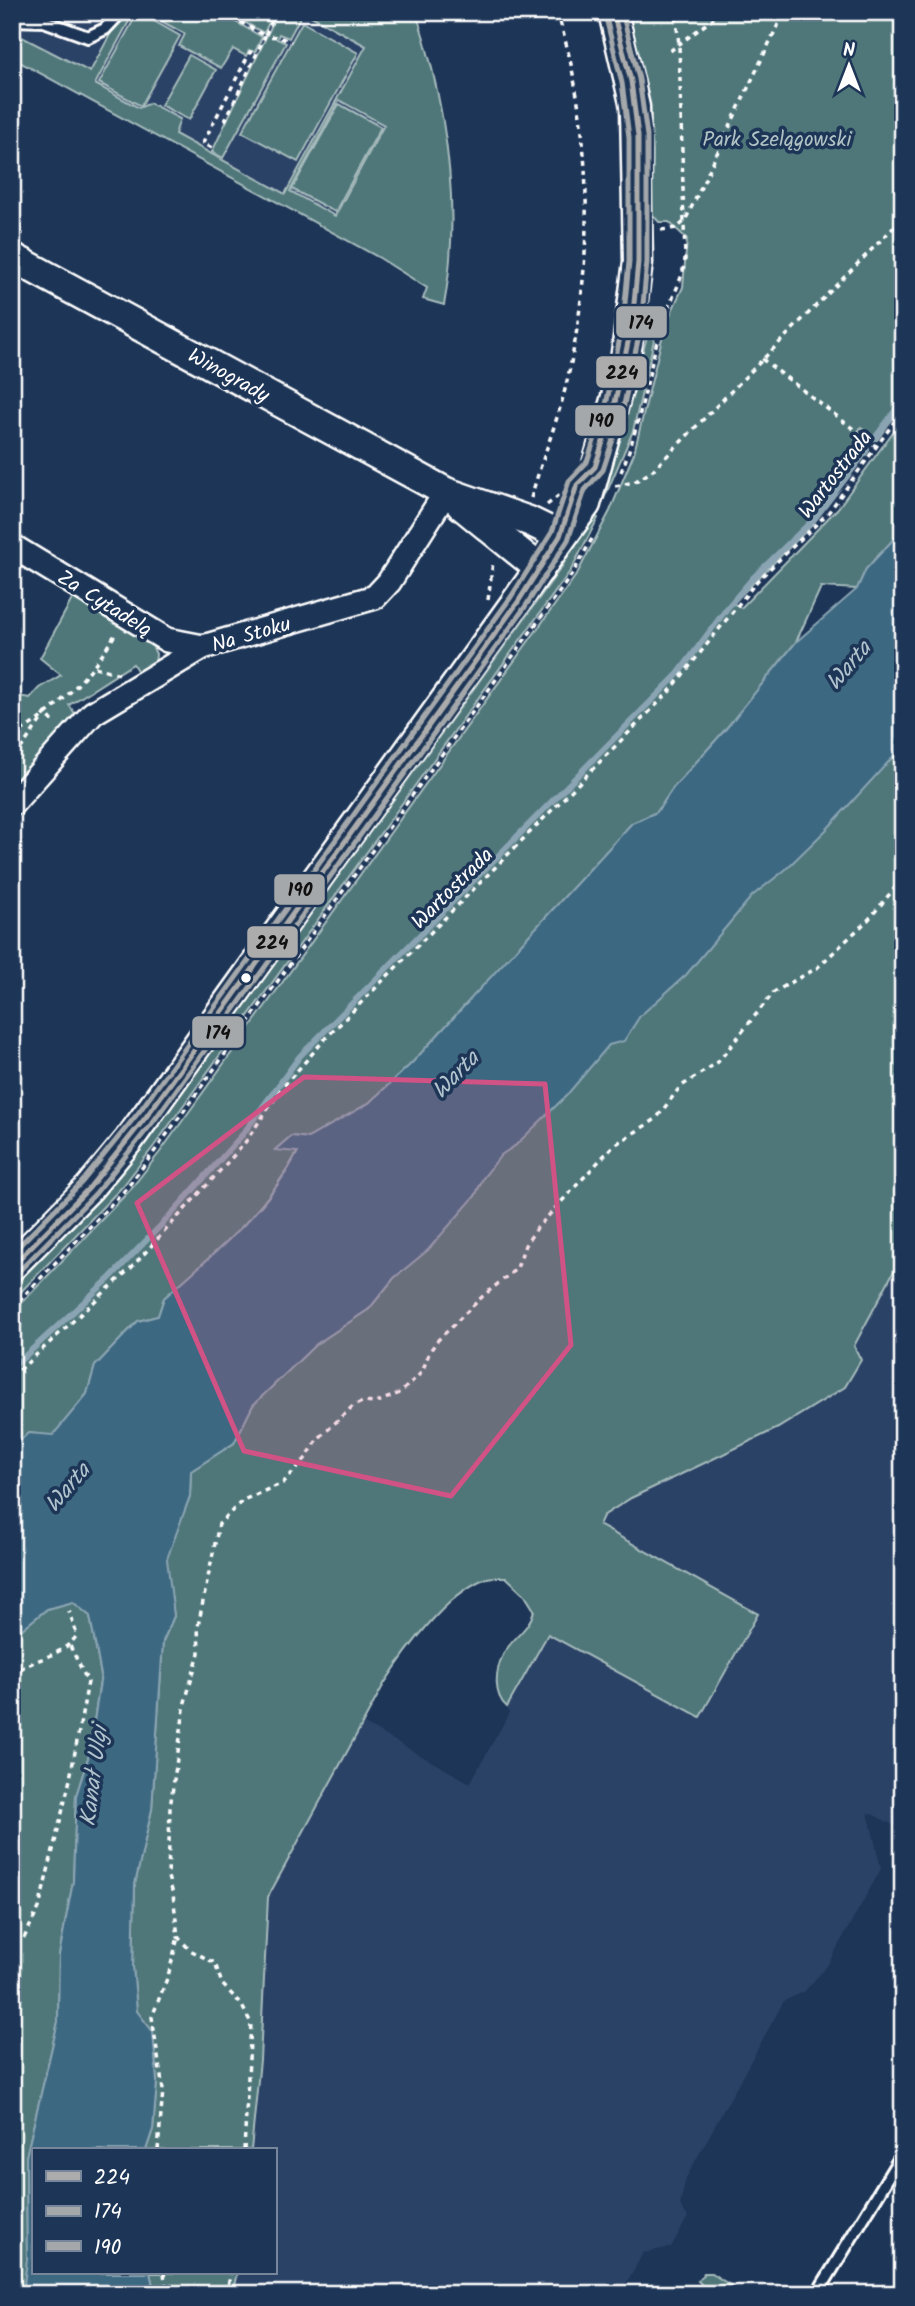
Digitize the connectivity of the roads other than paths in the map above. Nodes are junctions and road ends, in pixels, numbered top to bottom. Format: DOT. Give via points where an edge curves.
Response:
graph roads {
  1 [pos="121,12"];
  2 [pos="613,12"];
  3 [pos="12,20"];
  4 [pos="12,257"];
  5 [pos="446,492"];
  6 [pos="560,536"];
  7 [pos="14,551"];
  8 [pos="540,569"];
  9 [pos="203,647"];
  10 [pos="160,656"];
  11 [pos="12,804"];
  12 [pos="12,1266"];
  13 [pos="903,2153"];
  14 [pos="817,2294"];
  1 -- 3 [label="lane" via="105,29 88,37 44,21"];
  2 -- 6 [label="street" via="635,107 636,284 626,360 595,467 577,485"];
  4 -- 5 [label="street, Winogrady"];
  5 -- 6 [label="street, Winogrady"];
  5 -- 8 [label="street, Winogrady"];
  5 -- 9 [label="street, Na Stoku" via="375,597"];
  6 -- 8 [label="street"];
  7 -- 10 [label="street, Za Cytadelą" via="127,615"];
  8 -- 12 [label="street" via="129,1140"];
  9 -- 10 [label="street, Na Stoku"];
  9 -- 10 [label="street, Za Cytadelą" via="182,645"];
  10 -- 11 [label="street, Na Stoku" via="80,724"];
  13 -- 14 [label="lane"];
}
